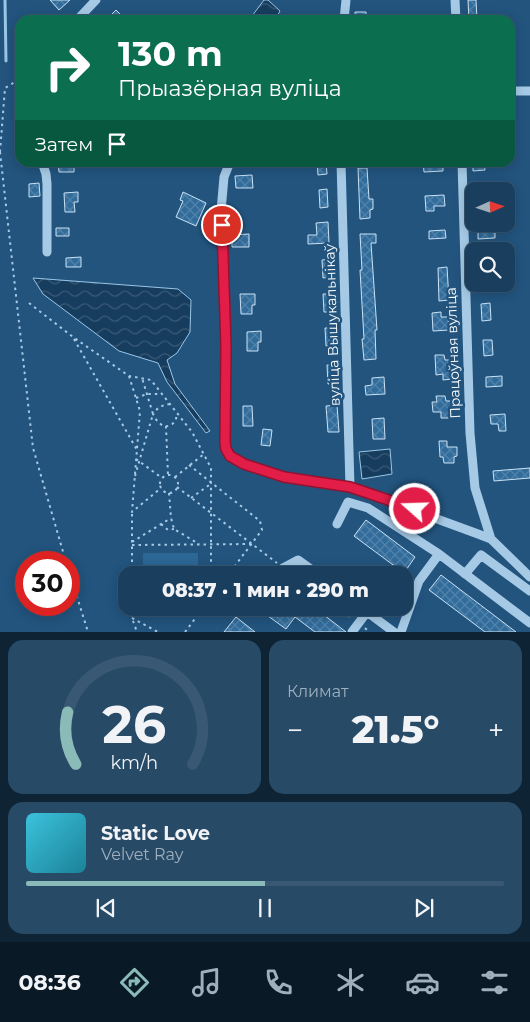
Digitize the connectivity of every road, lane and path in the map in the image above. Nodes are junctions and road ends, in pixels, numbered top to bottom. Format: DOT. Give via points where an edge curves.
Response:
graph roads {
  1 [pos="96,0"];
  2 [pos="346,0"];
  3 [pos="455,0"];
  4 [pos="82,15"];
  5 [pos="344,15"];
  6 [pos="456,15"];
  7 [pos="15,82"];
  8 [pos="515,91"];
  9 [pos="530,91"];
  10 [pos="0,152"];
  11 [pos="44,167"];
  12 [pos="228,167"];
  13 [pos="341,167"];
  14 [pos="462,167"];
  15 [pos="47,252"];
  16 [pos="29,303"];
  17 [pos="73,337"];
  18 [pos="129,376"];
  19 [pos="142,378"];
  20 [pos="147,394"];
  21 [pos="162,394"];
  22 [pos="136,398"];
  23 [pos="170,404"];
  24 [pos="154,414"];
  25 [pos="177,414"];
  26 [pos="166,426"];
  27 [pos="137,450"];
  28 [pos="204,454"];
  29 [pos="136,459"];
  30 [pos="140,462"];
  31 [pos="189,465"];
  32 [pos="168,475"];
  33 [pos="162,478"];
  34 [pos="175,478"];
  35 [pos="134,480"];
  36 [pos="212,483"];
  37 [pos="177,487"];
  38 [pos="350,487"];
  39 [pos="161,488"];
  40 [pos="169,493"];
  41 [pos="191,498"];
  42 [pos="132,512"];
  43 [pos="212,513"];
  44 [pos="171,518"];
  45 [pos="161,524"];
  46 [pos="337,524"];
  47 [pos="174,529"];
  48 [pos="491,539"];
  49 [pos="132,543"];
  50 [pos="252,544"];
  51 [pos="201,545"];
  52 [pos="211,545"];
  53 [pos="63,551"];
  54 [pos="438,554"];
  55 [pos="132,566"];
  56 [pos="211,566"];
  57 [pos="235,566"];
  58 [pos="274,566"];
  59 [pos="289,566"];
  60 [pos="306,566"];
  61 [pos="465,574"];
  62 [pos="530,577"];
  63 [pos="530,591"];
  64 [pos="80,606"];
  65 [pos="197,616"];
  66 [pos="361,616"];
  67 [pos="372,616"];
  68 [pos="132,618"];
  69 [pos="530,622"];
  70 [pos="88,632"];
  71 [pos="137,632"];
  72 [pos="158,632"];
  73 [pos="185,632"];
  74 [pos="352,632"];
  75 [pos="394,632"];
  76 [pos="401,632"];
  1 -- 4 [label="street"];
  2 -- 5 [label="street"];
  3 -- 6 [label="street"];
  7 -- 10 [label="path" via="5,88"];
  8 -- 9 [label="street"];
  10 -- 53 [label="path" via="33,448"];
  11 -- 15 [label="street" via="47,184"];
  12 -- 38 [label="street" via="221,211 226,449 230,456 244,464 284,477"];
  13 -- 38 [label="street, вуліца Вышукальнікаў"];
  14 -- 48 [label="street, Працоўная вуліца" via="470,433 475,488"];
  16 -- 17 [label="path"];
  17 -- 18 [label="path"];
  17 -- 27 [label="path"];
  18 -- 19 [label="path"];
  18 -- 22 [label="path"];
  19 -- 20 [label="path"];
  19 -- 21 [label="path" via="151,380"];
  20 -- 21 [label="path"];
  20 -- 22 [label="path"];
  20 -- 24 [label="path"];
  21 -- 23 [label="path"];
  22 -- 27 [label="path" via="140,411"];
  23 -- 24 [label="path" via="162,405"];
  23 -- 25 [label="path"];
  24 -- 26 [label="path" via="159,424"];
  24 -- 30 [label="path"];
  25 -- 26 [label="path" via="173,424"];
  25 -- 28 [label="path"];
  26 -- 32 [label="path"];
  27 -- 29 [label="path"];
  28 -- 31 [label="path"];
  28 -- 36 [label="path" via="211,468"];
  29 -- 30 [label="path"];
  29 -- 35 [label="path"];
  30 -- 33 [label="path"];
  30 -- 35 [label="path"];
  31 -- 34 [label="path"];
  31 -- 36 [label="path"];
  32 -- 33 [label="path"];
  32 -- 34 [label="path"];
  33 -- 39 [label="path"];
  34 -- 37 [label="path"];
  35 -- 42 [label="path"];
  36 -- 41 [label="path"];
  36 -- 43 [label="path"];
  36 -- 50 [label="path" via="260,521 262,530"];
  37 -- 40 [label="path"];
  37 -- 41 [label="path"];
  38 -- 48 [label="street"];
  39 -- 40 [label="path"];
  39 -- 42 [label="path"];
  40 -- 44 [label="path"];
  41 -- 43 [label="path"];
  42 -- 49 [label="path"];
  43 -- 50 [label="path"];
  43 -- 52 [label="path"];
  44 -- 45 [label="path"];
  44 -- 47 [label="path"];
  45 -- 47 [label="path" via="168,530"];
  45 -- 49 [label="path"];
  46 -- 54 [label="street" via="348,502 368,508"];
  47 -- 51 [label="path"];
  48 -- 62 [label="street"];
  49 -- 51 [label="path"];
  49 -- 55 [label="path"];
  50 -- 52 [label="path"];
  50 -- 57 [label="path"];
  50 -- 58 [label="path"];
  51 -- 52 [label="path"];
  52 -- 56 [label="path"];
  54 -- 61 [label="street"];
  54 -- 76 [label="street" via="419,582"];
  59 -- 60 [label="street" via="298,560"];
  61 -- 63 [label="street" via="481,555"];
  61 -- 69 [label="street"];
  64 -- 70 [label="path"];
  65 -- 73 [label="path"];
  66 -- 74 [label="street"];
  67 -- 75 [label="street"];
  68 -- 71 [label="path"];
  68 -- 72 [label="path"];
}
